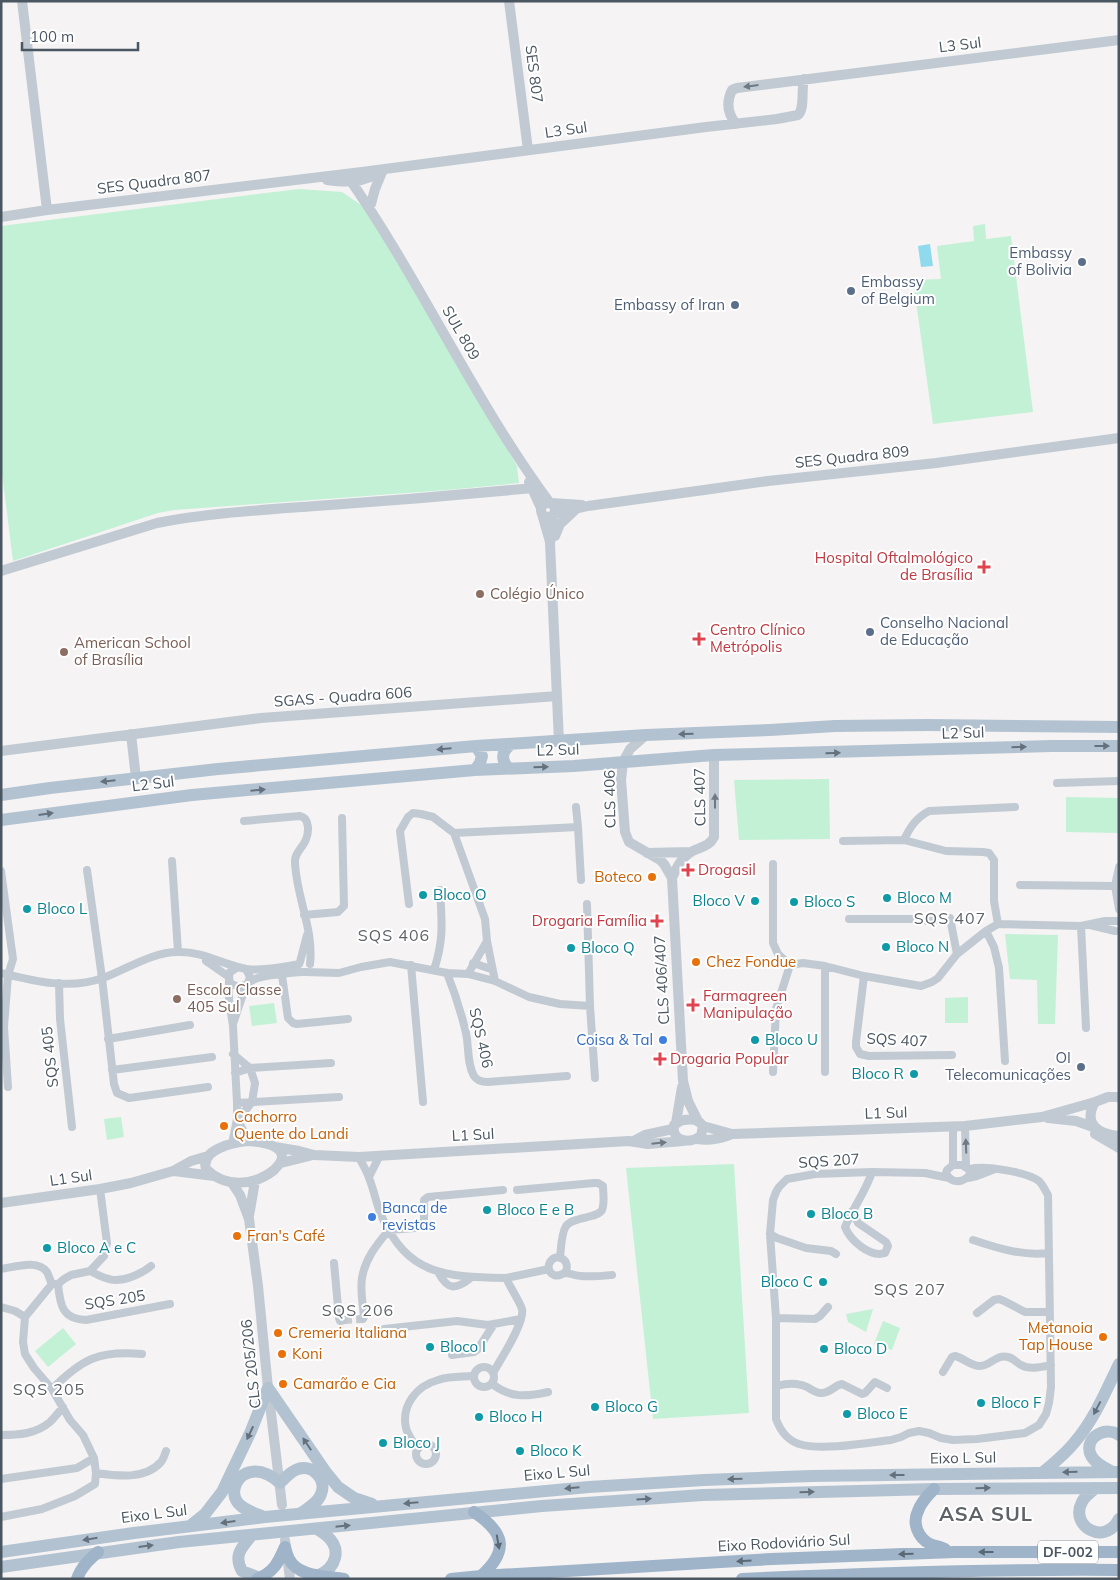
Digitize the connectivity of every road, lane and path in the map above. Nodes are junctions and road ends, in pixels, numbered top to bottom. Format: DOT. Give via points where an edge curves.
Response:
graph roads {
  1 [pos="22,1"];
  2 [pos="509,1"];
  3 [pos="1119,40"];
  4 [pos="801,83"];
  5 [pos="731,122"];
  6 [pos="528,150"];
  7 [pos="385,170"];
  8 [pos="363,176"];
  9 [pos="311,178"];
  10 [pos="349,178"];
  11 [pos="327,180"];
  12 [pos="369,204"];
  13 [pos="47,210"];
  14 [pos="1,218"];
  15 [pos="1119,438"];
  16 [pos="534,486"];
  17 [pos="588,506"];
  18 [pos="549,510"];
  19 [pos="575,510"];
  20 [pos="550,543"];
  21 [pos="1,571"];
  22 [pos="557,696"];
  23 [pos="1050,726"];
  24 [pos="1073,727"];
  25 [pos="1119,727"];
  26 [pos="795,728"];
  27 [pos="770,730"];
  28 [pos="131,734"];
  29 [pos="646,735"];
  30 [pos="559,742"];
  31 [pos="511,744"];
  32 [pos="476,746"];
  33 [pos="1051,746"];
  34 [pos="1074,746"];
  35 [pos="1119,746"];
  36 [pos="1,751"];
  37 [pos="766,753"];
  38 [pos="800,753"];
  39 [pos="714,755"];
  40 [pos="624,762"];
  41 [pos="508,768"];
  42 [pos="218,770"];
  43 [pos="475,770"];
  44 [pos="191,772"];
  45 [pos="136,778"];
  46 [pos="1119,781"];
  47 [pos="1057,783"];
  48 [pos="226,793"];
  49 [pos="1,795"];
  50 [pos="192,795"];
  51 [pos="576,807"];
  52 [pos="1015,807"];
  53 [pos="342,818"];
  54 [pos="1,820"];
  55 [pos="244,821"];
  56 [pos="578,827"];
  57 [pos="454,833"];
  58 [pos="904,840"];
  59 [pos="843,841"];
  60 [pos="691,852"];
  61 [pos="647,853"];
  62 [pos="172,861"];
  63 [pos="773,864"];
  64 [pos="1119,867"];
  65 [pos="88,870"];
  66 [pos="1,871"];
  67 [pos="672,878"];
  68 [pos="581,880"];
  69 [pos="1020,886"];
  70 [pos="1115,886"];
  71 [pos="440,890"];
  72 [pos="409,904"];
  73 [pos="586,904"];
  74 [pos="1119,908"];
  75 [pos="304,915"];
  76 [pos="850,919"];
  77 [pos="1119,921"];
  78 [pos="998,924"];
  79 [pos="1085,925"];
  80 [pos="986,931"];
  81 [pos="308,933"];
  82 [pos="1117,934"];
  83 [pos="487,940"];
  84 [pos="178,952"];
  85 [pos="196,954"];
  86 [pos="957,954"];
  87 [pos="300,963"];
  88 [pos="473,963"];
  89 [pos="411,965"];
  90 [pos="790,965"];
  91 [pos="825,966"];
  92 [pos="238,967"];
  93 [pos="307,968"];
  94 [pos="246,969"];
  95 [pos="491,969"];
  96 [pos="434,970"];
  97 [pos="281,971"];
  98 [pos="447,973"];
  99 [pos="468,974"];
  100 [pos="864,976"];
  101 [pos="5,978"];
  102 [pos="102,978"];
  103 [pos="229,979"];
  104 [pos="495,981"];
  105 [pos="59,983"];
  106 [pos="247,984"];
  107 [pos="590,1006"];
  108 [pos="348,1019"];
  109 [pos="190,1025"];
  110 [pos="232,1026"];
  111 [pos="1086,1028"];
  112 [pos="108,1038"];
  113 [pos="233,1054"];
  114 [pos="952,1055"];
  115 [pos="212,1057"];
  116 [pos="1005,1061"];
  117 [pos="331,1063"];
  118 [pos="250,1068"];
  119 [pos="112,1070"];
  120 [pos="773,1072"];
  121 [pos="825,1072"];
  122 [pos="235,1073"];
  123 [pos="567,1076"];
  124 [pos="595,1078"];
  125 [pos="683,1081"];
  126 [pos="8,1087"];
  127 [pos="208,1087"];
  128 [pos="339,1097"];
  129 [pos="1119,1097"];
  130 [pos="252,1102"];
  131 [pos="423,1102"];
  132 [pos="1095,1102"];
  133 [pos="237,1103"];
  134 [pos="1042,1117"];
  135 [pos="237,1118"];
  136 [pos="1076,1121"];
  137 [pos="700,1123"];
  138 [pos="675,1126"];
  139 [pos="953,1126"];
  140 [pos="965,1126"];
  141 [pos="72,1127"];
  142 [pos="1096,1128"];
  143 [pos="732,1134"];
  144 [pos="1116,1136"];
  145 [pos="697,1139"];
  146 [pos="249,1141"];
  147 [pos="634,1141"];
  148 [pos="683,1141"];
  149 [pos="232,1144"];
  150 [pos="274,1147"];
  151 [pos="1119,1147"];
  152 [pos="314,1155"];
  153 [pos="208,1156"];
  154 [pos="359,1157"];
  155 [pos="379,1157"];
  156 [pos="280,1163"];
  157 [pos="950,1167"];
  158 [pos="968,1167"];
  159 [pos="995,1169"];
  160 [pos="173,1170"];
  161 [pos="872,1172"];
  162 [pos="925,1173"];
  163 [pos="214,1176"];
  164 [pos="369,1177"];
  165 [pos="949,1178"];
  166 [pos="968,1178"];
  167 [pos="255,1181"];
  168 [pos="232,1183"];
  169 [pos="100,1189"];
  170 [pos="503,1190"];
  171 [pos="517,1190"];
  172 [pos="1,1203"];
  173 [pos="852,1211"];
  174 [pos="249,1219"];
  175 [pos="858,1223"];
  176 [pos="845,1227"];
  177 [pos="389,1230"];
  178 [pos="770,1234"];
  179 [pos="973,1240"];
  180 [pos="1048,1253"];
  181 [pos="836,1254"];
  182 [pos="560,1258"];
  183 [pos="334,1263"];
  184 [pos="151,1266"];
  185 [pos="1,1269"];
  186 [pos="549,1269"];
  187 [pos="90,1271"];
  188 [pos="564,1273"];
  189 [pos="612,1276"];
  190 [pos="506,1278"];
  191 [pos="55,1284"];
  192 [pos="170,1304"];
  193 [pos="1,1307"];
  194 [pos="828,1307"];
  195 [pos="1050,1312"];
  196 [pos="978,1313"];
  197 [pos="25,1317"];
  198 [pos="776,1318"];
  199 [pos="361,1319"];
  200 [pos="521,1319"];
  201 [pos="344,1320"];
  202 [pos="494,1324"];
  203 [pos="384,1329"];
  204 [pos="142,1354"];
  205 [pos="452,1355"];
  206 [pos="1119,1364"];
  207 [pos="1051,1366"];
  208 [pos="943,1372"];
  209 [pos="493,1373"];
  210 [pos="473,1376"];
  211 [pos="492,1384"];
  212 [pos="777,1386"];
  213 [pos="268,1388"];
  214 [pos="887,1388"];
  215 [pos="52,1389"];
  216 [pos="548,1392"];
  217 [pos="63,1407"];
  218 [pos="1,1435"];
  219 [pos="1119,1436"];
  220 [pos="418,1449"];
  221 [pos="166,1451"];
  222 [pos="94,1458"];
  223 [pos="1115,1472"];
  224 [pos="96,1473"];
  225 [pos="1042,1473"];
  226 [pos="1,1479"];
  227 [pos="280,1483"];
  228 [pos="1096,1488"];
  229 [pos="1119,1488"];
  230 [pos="934,1489"];
  231 [pos="282,1505"];
  232 [pos="382,1506"];
  233 [pos="474,1512"];
  234 [pos="301,1513"];
  235 [pos="1,1517"];
  236 [pos="265,1517"];
  237 [pos="1119,1519"];
  238 [pos="190,1526"];
  239 [pos="316,1529"];
  240 [pos="252,1535"];
  241 [pos="285,1543"];
  242 [pos="1,1552"];
  243 [pos="98,1552"];
  244 [pos="955,1552"];
  245 [pos="1119,1552"];
  246 [pos="1,1567"];
  247 [pos="1119,1570"];
  248 [pos="943,1571"];
  249 [pos="320,1575"];
  250 [pos="481,1576"];
  251 [pos="259,1578"];
  252 [pos="76,1579"];
  253 [pos="290,1579"];
  254 [pos="344,1579"];
  255 [pos="451,1579"];
  256 [pos="742,1579"];
  257 [pos="931,1579"];
  1 -- 13 [label="street"];
  2 -- 6 [label="street, SES 807"];
  3 -- 4 [label="street, L3 Sul"];
  4 -- 5 [label="street, L3 Sul" via="802,110 798,115"];
  4 -- 5 [label="street, L3 Sul, one-way" via="732,90 728,99"];
  5 -- 6 [label="street, L3 Sul"];
  6 -- 7 [label="street, SES Quadra 807"];
  7 -- 8 [label="street, SES Quadra 807"];
  7 -- 12 [label="street"];
  8 -- 10 [label="street, SES Quadra 807"];
  8 -- 12 [label="street, SUL 809"];
  9 -- 10 [label="street, SES Quadra 807"];
  9 -- 11 [label="street, SES Quadra 807"];
  9 -- 13 [label="street, SES Quadra 807"];
  10 -- 11 [label="street, SES Quadra 807"];
  10 -- 12 [label="street, SUL 809"];
  11 -- 12 [label="street"];
  12 -- 16 [label="street, SUL 809"];
  13 -- 14 [label="street, SES Quadra 807"];
  15 -- 17 [label="street, SES Quadra 809"];
  16 -- 18 [label="street, SUL 809"];
  16 -- 21 [label="street" via="179,519 156,523"];
  17 -- 18 [label="street, SES Quadra 809"];
  17 -- 19 [label="street, SES Quadra 809"];
  18 -- 19 [label="street, SES Quadra 809"];
  18 -- 20 [label="street, SUL 809"];
  19 -- 20 [label="street" via="560,524"];
  20 -- 22 [label="street, SUL 809"];
  22 -- 28 [label="street, SGAS - Quadra 606" via="261,718"];
  22 -- 30 [label="street, SUL 809"];
  23 -- 24 [label="main road, L2 Sul"];
  23 -- 26 [label="main road, L2 Sul"];
  23 -- 33 [label="main road" via="1056,736"];
  24 -- 25 [label="main road, L2 Sul"];
  24 -- 34 [label="main road" via="1069,737"];
  26 -- 27 [label="main road, L2 Sul"];
  26 -- 38 [label="main road" via="790,743"];
  27 -- 29 [label="main road, L2 Sul, one-way"];
  27 -- 37 [label="main road" via="775,746"];
  28 -- 36 [label="street, SGAS - Quadra 606"];
  28 -- 45 [label="street"];
  29 -- 30 [label="main road, L2 Sul"];
  29 -- 40 [label="street, CLS 406" via="630,749"];
  30 -- 31 [label="main road, L2 Sul"];
  31 -- 32 [label="main road, L2 Sul"];
  31 -- 41 [label="main road" via="502,754"];
  32 -- 42 [label="main road, L2 Sul, one-way"];
  32 -- 43 [label="main road" via="482,756"];
  33 -- 34 [label="main road, L2 Sul"];
  38 -- 33 [label="main road, L2 Sul, one-way"];
  34 -- 35 [label="main road, L2 Sul, one-way"];
  37 -- 38 [label="main road, L2 Sul"];
  37 -- 39 [label="main road, L2 Sul"];
  39 -- 40 [label="main road, L2 Sul"];
  60 -- 39 [label="street, CLS 407, one-way" via="709,844 714,837"];
  41 -- 40 [label="main road, L2 Sul, one-way"];
  40 -- 61 [label="street, CLS 406" via="621,780 626,838 631,845"];
  41 -- 43 [label="main road, L2 Sul"];
  42 -- 44 [label="main road, L2 Sul"];
  42 -- 48 [label="main road" via="213,782 216,788"];
  48 -- 43 [label="main road, L2 Sul, one-way"];
  44 -- 45 [label="main road, L2 Sul"];
  44 -- 50 [label="main road" via="198,784"];
  45 -- 49 [label="main road, L2 Sul, one-way"];
  46 -- 47 [label="street"];
  48 -- 50 [label="main road, L2 Sul"];
  54 -- 50 [label="main road, L2 Sul, one-way"];
  51 -- 56 [label="street"];
  52 -- 58 [label="street" via="929,811 913,823"];
  53 -- 75 [label="street" via="344,906 338,912"];
  55 -- 75 [label="street" via="300,816 306,820 308,835 295,860"];
  56 -- 57 [label="street"];
  56 -- 68 [label="street"];
  57 -- 72 [label="street" via="433,817 413,813 405,820 400,831"];
  57 -- 83 [label="street" via="485,919"];
  58 -- 59 [label="street"];
  58 -- 78 [label="street" via="946,850 992,855"];
  60 -- 61 [label="street"];
  60 -- 67 [label="street, CLS 407" via="680,862"];
  61 -- 67 [label="street, CLS 406" via="664,864"];
  62 -- 84 [label="street"];
  63 -- 90 [label="street" via="773,943 778,954"];
  64 -- 70 [label="street"];
  65 -- 102 [label="street"];
  66 -- 101 [label="street" via="13,959"];
  67 -- 125 [label="street, CLS 406/407"];
  69 -- 70 [label="street"];
  70 -- 74 [label="street"];
  71 -- 96 [label="street" via="442,936"];
  73 -- 107 [label="street"];
  75 -- 81 [label="street"];
  76 -- 86 [label="street" via="928,921 950,918"];
  77 -- 79 [label="street"];
  77 -- 82 [label="street"];
  78 -- 79 [label="street"];
  78 -- 80 [label="street"];
  79 -- 82 [label="street"];
  79 -- 111 [label="street"];
  80 -- 86 [label="street"];
  80 -- 116 [label="street" via="999,968"];
  81 -- 87 [label="street"];
  81 -- 93 [label="street" via="311,947"];
  83 -- 88 [label="street"];
  83 -- 95 [label="street"];
  84 -- 85 [label="street"];
  84 -- 102 [label="street" via="158,956"];
  85 -- 92 [label="street"];
  85 -- 103 [label="street"];
  86 -- 100 [label="street" via="938,978 927,985"];
  87 -- 93 [label="street" via="305,960"];
  87 -- 97 [label="street"];
  88 -- 95 [label="street"];
  88 -- 99 [label="street"];
  89 -- 93 [label="street" via="390,962 328,973"];
  89 -- 96 [label="street"];
  89 -- 131 [label="street"];
  90 -- 91 [label="street"];
  90 -- 120 [label="street" via="776,1009"];
  91 -- 100 [label="street"];
  91 -- 121 [label="street"];
  92 -- 94 [label="street"];
  92 -- 103 [label="street" via="232,969"];
  93 -- 97 [label="street"];
  94 -- 97 [label="street"];
  94 -- 106 [label="street" via="250,977"];
  95 -- 104 [label="street"];
  96 -- 98 [label="street"];
  97 -- 106 [label="street"];
  97 -- 108 [label="street" via="288,1018 293,1023"];
  98 -- 99 [label="street"];
  98 -- 123 [label="street, SQS 406" via="459,1005 471,1066 477,1080"];
  99 -- 104 [label="street"];
  100 -- 114 [label="street, SQS 407" via="856,1042 860,1054"];
  101 -- 105 [label="street"];
  101 -- 126 [label="street"];
  102 -- 105 [label="street" via="82,983"];
  102 -- 112 [label="street"];
  103 -- 106 [label="street" via="238,988"];
  103 -- 110 [label="street"];
  104 -- 107 [label="street" via="529,997"];
  105 -- 141 [label="street, SQS 405"];
  106 -- 110 [label="street"];
  107 -- 124 [label="street"];
  109 -- 112 [label="street"];
  110 -- 113 [label="street"];
  112 -- 119 [label="street"];
  113 -- 118 [label="street"];
  113 -- 122 [label="street"];
  115 -- 119 [label="street"];
  117 -- 118 [label="street"];
  118 -- 122 [label="street"];
  118 -- 130 [label="street" via="255,1083"];
  119 -- 127 [label="street" via="117,1093 129,1098"];
  122 -- 133 [label="street"];
  125 -- 137 [label="street, CLS 406/407" via="688,1102"];
  125 -- 138 [label="street, CLS 406/407"];
  128 -- 130 [label="street"];
  129 -- 132 [label="street, L1 Sul"];
  130 -- 133 [label="street"];
  130 -- 135 [label="street"];
  132 -- 134 [label="street, L1 Sul"];
  132 -- 142 [label="street" via="1090,1115"];
  133 -- 135 [label="street"];
  134 -- 136 [label="street, L1 Sul"];
  134 -- 140 [label="street, L1 Sul"];
  135 -- 146 [label="street"];
  135 -- 149 [label="street"];
  136 -- 142 [label="street, L1 Sul"];
  136 -- 151 [label="street"];
  137 -- 138 [label="street" via="689,1119"];
  137 -- 143 [label="street, L1 Sul"];
  137 -- 145 [label="street" via="701,1136"];
  138 -- 147 [label="street, L1 Sul"];
  138 -- 148 [label="street" via="676,1136"];
  139 -- 140 [label="street, L1 Sul"];
  139 -- 143 [label="street, L1 Sul"];
  139 -- 157 [label="street"];
  158 -- 140 [label="street, one-way"];
  142 -- 144 [label="street, L1 Sul"];
  143 -- 145 [label="street, L1 Sul" via="708,1141"];
  144 -- 151 [label="street"];
  145 -- 148 [label="street"];
  146 -- 149 [label="street, L1 Sul"];
  146 -- 150 [label="street, L1 Sul"];
  147 -- 148 [label="street, L1 Sul, one-way" via="648,1144"];
  147 -- 155 [label="street, L1 Sul"];
  149 -- 153 [label="street, L1 Sul"];
  150 -- 152 [label="street, L1 Sul"];
  150 -- 156 [label="street" via="280,1152"];
  152 -- 154 [label="street, L1 Sul"];
  152 -- 156 [label="street, L1 Sul"];
  153 -- 160 [label="street, L1 Sul"];
  153 -- 163 [label="street" via="204,1166"];
  154 -- 155 [label="street, L1 Sul"];
  154 -- 164 [label="street"];
  155 -- 164 [label="street"];
  156 -- 167 [label="street"];
  157 -- 158 [label="street, SQS 207"];
  157 -- 162 [label="street, SQS 207"];
  157 -- 165 [label="street" via="946,1173"];
  158 -- 159 [label="street, SQS 207"];
  158 -- 166 [label="street" via="971,1173"];
  159 -- 166 [label="street, SQS 207"];
  159 -- 180 [label="street, SQS 207" via="1024,1174 1043,1186 1048,1194"];
  160 -- 163 [label="street, L1 Sul"];
  160 -- 169 [label="street, L1 Sul"];
  161 -- 162 [label="street, SQS 207"];
  161 -- 173 [label="street, SQS 207"];
  161 -- 178 [label="street, SQS 207" via="815,1174 787,1179 773,1200"];
  162 -- 165 [label="street, SQS 207"];
  163 -- 168 [label="street, L1 Sul"];
  164 -- 177 [label="street"];
  165 -- 166 [label="street, SQS 207" via="958,1182"];
  167 -- 168 [label="street"];
  167 -- 174 [label="street, CLS 205/206"];
  168 -- 174 [label="street, CLS 205/206"];
  169 -- 172 [label="street, L1 Sul"];
  169 -- 187 [label="street" via="106,1250"];
  170 -- 177 [label="street" via="428,1197 424,1200 424,1222 420,1226"];
  171 -- 182 [label="street" via="598,1183 603,1186 600,1213 577,1219 566,1226"];
  173 -- 175 [label="street"];
  173 -- 176 [label="street, SQS 207"];
  174 -- 213 [label="street, CLS 205/206"];
  175 -- 176 [label="street"];
  175 -- 176 [label="street" via="886,1242 885,1252 875,1253 861,1246 847,1234"];
  177 -- 190 [label="street" via="399,1246 416,1262 438,1272 460,1277"];
  177 -- 199 [label="street" via="366,1265 362,1278 364,1317"];
  178 -- 181 [label="street" via="810,1250"];
  178 -- 198 [label="street, SQS 207"];
  179 -- 180 [label="street" via="1022,1253"];
  180 -- 195 [label="street, SQS 207"];
  182 -- 186 [label="street" via="551,1260"];
  182 -- 188 [label="street" via="567,1264"];
  183 -- 201 [label="street" via="339,1320"];
  184 -- 187 [label="street, SQS 205" via="133,1277 110,1280"];
  185 -- 191 [label="street, SQS 205" via="41,1266"];
  186 -- 188 [label="street" via="556,1276"];
  186 -- 190 [label="street"];
  187 -- 191 [label="street"];
  188 -- 189 [label="street"];
  190 -- 200 [label="street" via="522,1310"];
  191 -- 192 [label="street, SQS 205" via="64,1311 76,1320"];
  191 -- 197 [label="street"];
  193 -- 197 [label="street"];
  194 -- 198 [label="street" via="815,1319"];
  195 -- 196 [label="street" via="1025,1312 998,1299"];
  195 -- 207 [label="street, SQS 207"];
  197 -- 215 [label="street" via="25,1354"];
  198 -- 212 [label="street, SQS 207"];
  200 -- 202 [label="street"];
  200 -- 209 [label="street"];
  202 -- 203 [label="street" via="456,1321"];
  202 -- 205 [label="street" via="474,1352"];
  204 -- 215 [label="street" via="109,1353 94,1358 68,1374"];
  206 -- 225 [label="main road, one-way" via="1085,1429 1073,1445"];
  207 -- 208 [label="street" via="1027,1368 1004,1356 982,1366 955,1356"];
  207 -- 212 [label="street, SQS 207" via="1049,1403 1039,1425 1025,1433 977,1439 953,1440 919,1431 874,1442 818,1447 798,1444 780,1430 776,1419"];
  209 -- 210 [label="street" via="485,1367 479,1368"];
  209 -- 211 [label="street"];
  210 -- 211 [label="street" via="477,1386 482,1388"];
  210 -- 220 [label="street" via="438,1380 411,1399 405,1413 406,1429"];
  211 -- 216 [label="street" via="518,1395"];
  212 -- 214 [label="street" via="801,1385 820,1393 842,1384 862,1394 875,1382"];
  213 -- 227 [label="street, CLS 205/206"];
  232 -- 213 [label="main road, one-way" via="354,1498 338,1487"];
  213 -- 238 [label="main road, one-way" via="252,1431 222,1492 205,1514"];
  215 -- 217 [label="street"];
  217 -- 218 [label="street" via="39,1429 26,1434"];
  217 -- 222 [label="street" via="83,1435"];
  219 -- 223 [label="main road" via="1107,1431 1094,1437 1090,1444 1094,1460"];
  221 -- 224 [label="street" via="162,1462 138,1475"];
  222 -- 224 [label="street"];
  222 -- 226 [label="street" via="77,1468"];
  223 -- 225 [label="main road, Eixo L Sul, one-way"];
  224 -- 235 [label="street" via="95,1484 75,1496 42,1509"];
  225 -- 232 [label="main road, Eixo L Sul, one-way" via="704,1480"];
  227 -- 231 [label="street, CLS 205/206"];
  227 -- 234 [label="main road" via="298,1469 309,1469 321,1477 321,1494"];
  227 -- 236 [label="main road" via="261,1472 249,1472 235,1486 239,1504"];
  228 -- 229 [label="main road, Eixo L Sul"];
  230 -- 228 [label="main road, Eixo L Sul, one-way"];
  228 -- 237 [label="main road" via="1086,1496 1079,1510 1085,1526 1103,1533"];
  233 -- 230 [label="main road, Eixo L Sul, one-way" via="703,1495"];
  230 -- 244 [label="highway" via="917,1511 917,1530 931,1544"];
  232 -- 234 [label="main road, Eixo L Sul"];
  239 -- 233 [label="main road, Eixo L Sul, one-way"];
  233 -- 250 [label="highway, one-way" via="497,1534 500,1549 497,1559"];
  234 -- 236 [label="main road, Eixo L Sul"];
  236 -- 238 [label="main road, Eixo L Sul, one-way"];
  238 -- 242 [label="main road, Eixo L Sul, one-way"];
  239 -- 240 [label="main road, Eixo L Sul"];
  239 -- 249 [label="main road" via="327,1536 336,1550 332,1567"];
  243 -- 240 [label="main road, Eixo L Sul, one-way"];
  240 -- 251 [label="main road" via="241,1548 238,1564 242,1571"];
  241 -- 249 [label="highway" via="294,1565"];
  241 -- 251 [label="highway" via="277,1564"];
  241 -- 253 [label="street"];
  243 -- 246 [label="main road, Eixo L Sul"];
  243 -- 252 [label="highway"];
  245 -- 244 [label="highway, Eixo Rodoviário Sul / DF-002, one-way"];
  244 -- 250 [label="highway, Eixo Rodoviário Sul / DF-002, one-way"];
  247 -- 248 [label="highway, DF-002"];
  248 -- 256 [label="highway, DF-002"];
  248 -- 257 [label="highway"];
  249 -- 254 [label="highway"];
  250 -- 255 [label="highway, Eixo Rodoviário Sul / DF-002"];
}
